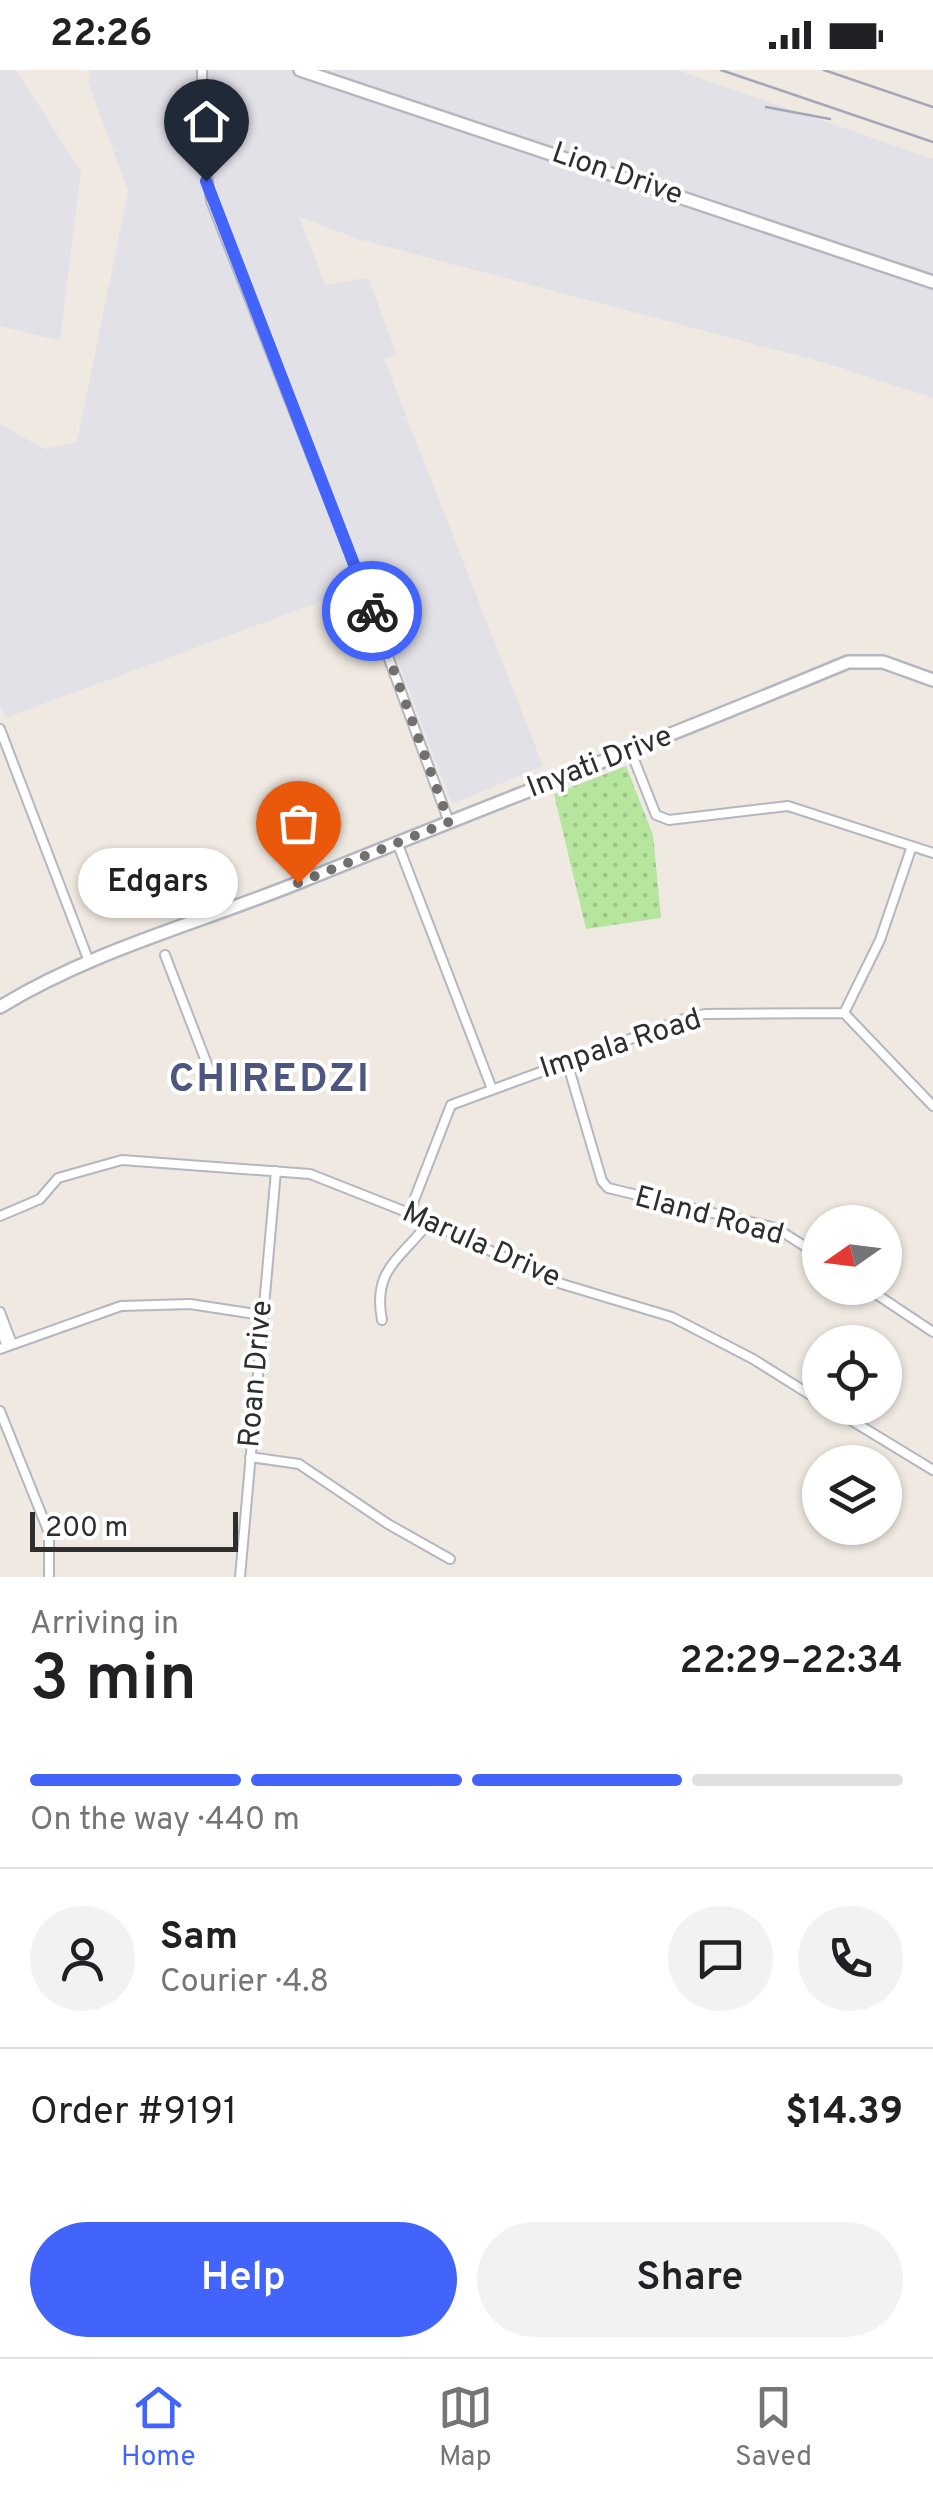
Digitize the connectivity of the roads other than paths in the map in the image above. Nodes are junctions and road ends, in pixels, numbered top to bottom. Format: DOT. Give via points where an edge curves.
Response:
graph roads {
  1 [pos="202,70"];
  2 [pos="300,70"];
  3 [pos="933,282"];
  4 [pos="933,680"];
  5 [pos="0,729"];
  6 [pos="631,752"];
  7 [pos="449,822"];
  8 [pos="397,842"];
  9 [pos="912,846"];
  10 [pos="933,853"];
  11 [pos="165,955"];
  12 [pos="88,960"];
  13 [pos="0,1007"];
  14 [pos="844,1014"];
  15 [pos="567,1062"];
  16 [pos="212,1077"];
  17 [pos="492,1089"];
  18 [pos="933,1106"];
  19 [pos="276,1171"];
  20 [pos="409,1213"];
  21 [pos="0,1216"];
  22 [pos="429,1222"];
  23 [pos="802,1245"];
  24 [pos="892,1305"];
  25 [pos="0,1312"];
  26 [pos="262,1315"];
  27 [pos="382,1320"];
  28 [pos="0,1330"];
  29 [pos="933,1332"];
  30 [pos="6,1346"];
  31 [pos="802,1390"];
  32 [pos="0,1410"];
  33 [pos="859,1425"];
  34 [pos="250,1457"];
  35 [pos="933,1470"];
  36 [pos="450,1559"];
  37 [pos="49,1577"];
  38 [pos="240,1577"];
  1 -- 7 [label="street" via="211,201"];
  2 -- 3 [label="street, Lion Drive"];
  4 -- 6 [label="street, Inyati Drive" via="883,662 848,662"];
  5 -- 12 [label="street"];
  6 -- 7 [label="street, Inyati Drive"];
  6 -- 9 [label="street" via="656,815 669,820 788,806"];
  7 -- 8 [label="street, Inyati Drive"];
  8 -- 12 [label="street, Inyati Drive"];
  8 -- 17 [label="street"];
  9 -- 10 [label="street"];
  9 -- 14 [label="street" via="880,940"];
  11 -- 16 [label="street"];
  12 -- 13 [label="street, Inyati Drive"];
  14 -- 15 [label="street, Impala Road" via="705,1014"];
  14 -- 18 [label="street"];
  15 -- 17 [label="street, Impala Road"];
  15 -- 23 [label="street, Eland Road" via="608,1188 776,1228"];
  17 -- 20 [label="street, Impala Road" via="448,1108"];
  19 -- 20 [label="street, Marula Drive" via="331,1180"];
  19 -- 21 [label="street, Marula Drive" via="122,1160 58,1178 40,1199"];
  19 -- 26 [label="street, Roan Drive"];
  20 -- 22 [label="street, Marula Drive"];
  22 -- 27 [label="street" via="386,1272 378,1297"];
  22 -- 31 [label="street, Marula Drive" via="562,1284 672,1317"];
  24 -- 29 [label="street"];
  25 -- 30 [label="street"];
  26 -- 30 [label="street" via="190,1304 122,1306"];
  26 -- 34 [label="street, Roan Drive"];
  28 -- 30 [label="street"];
  32 -- 37 [label="street" via="48,1532"];
  33 -- 35 [label="street"];
  34 -- 36 [label="street" via="299,1464"];
  34 -- 38 [label="street, Roan Drive"];
}
